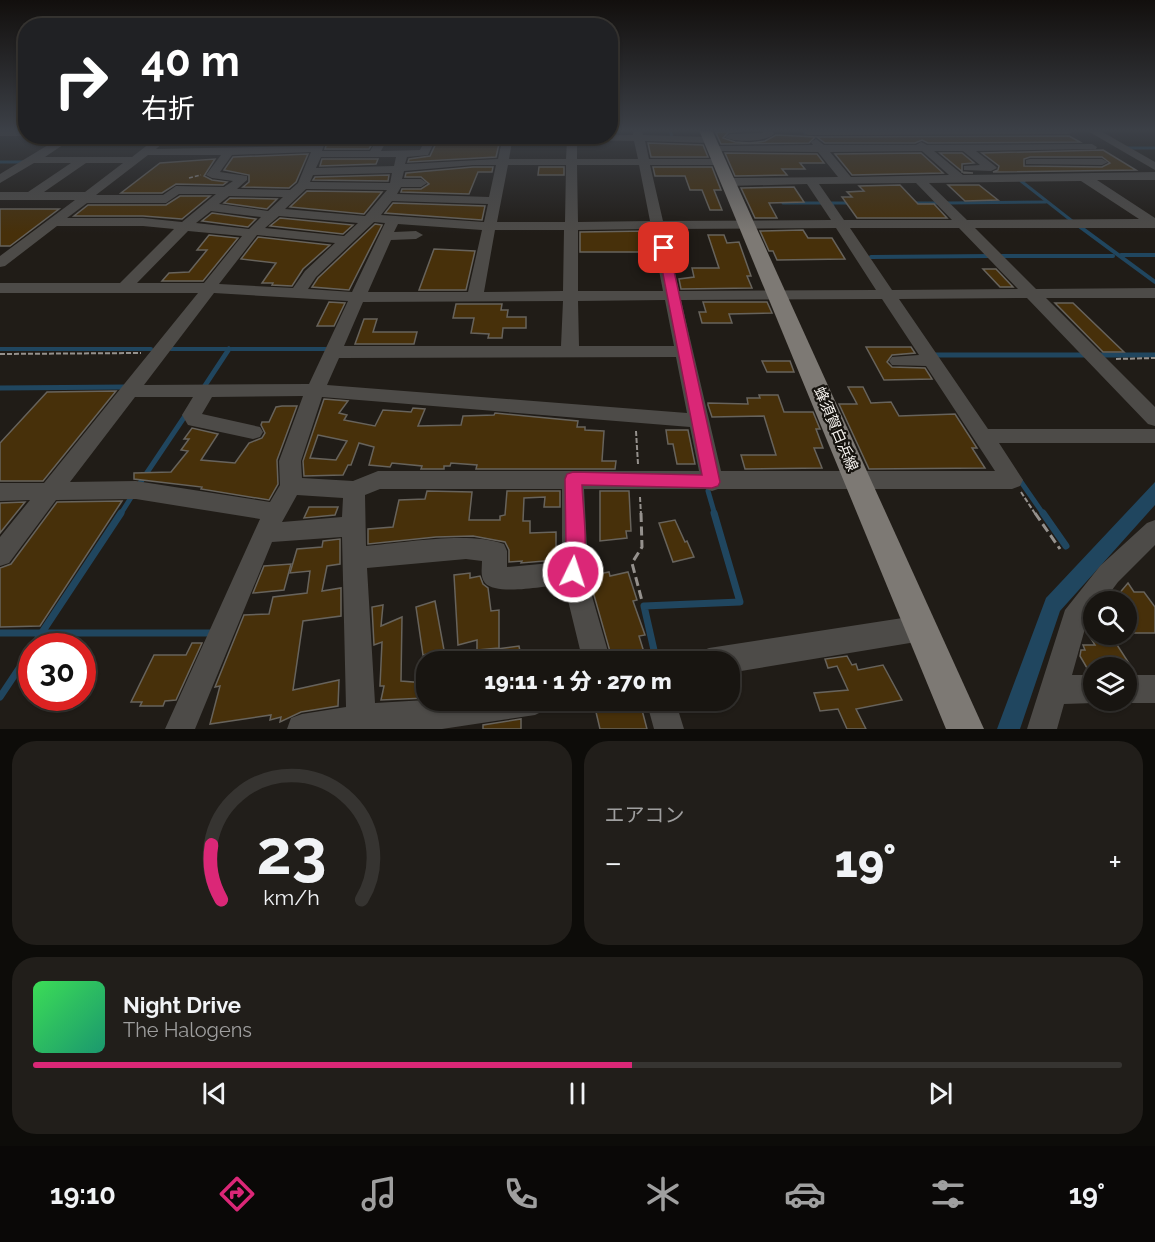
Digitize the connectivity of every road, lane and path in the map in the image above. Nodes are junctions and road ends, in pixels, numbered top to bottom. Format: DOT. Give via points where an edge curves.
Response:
graph roads {
  1 [pos="25,164"];
  2 [pos="77,164"];
  3 [pos="130,164"];
  4 [pos="220,164"];
  5 [pos="312,164"];
  6 [pos="399,164"];
  7 [pos="468,164"];
  8 [pos="504,164"];
  9 [pos="572,164"];
  10 [pos="646,164"];
  11 [pos="720,164"];
  12 [pos="758,164"];
  13 [pos="834,164"];
  14 [pos="943,164"];
  15 [pos="986,164"];
  16 [pos="1033,164"];
  17 [pos="1141,164"];
  18 [pos="398,168"];
  19 [pos="948,168"];
  20 [pos="309,172"];
  21 [pos="1154,173"];
  22 [pos="1084,177"];
  23 [pos="1053,178"];
  24 [pos="0,179"];
  25 [pos="960,179"];
  26 [pos="847,180"];
  27 [pos="920,180"];
  28 [pos="811,181"];
  29 [pos="421,183"];
  30 [pos="299,189"];
  31 [pos="393,189"];
  32 [pos="227,191"];
  33 [pos="0,196"];
  34 [pos="31,196"];
  35 [pos="85,197"];
  36 [pos="495,201"];
  37 [pos="208,207"];
  38 [pos="274,213"];
  39 [pos="369,219"];
  40 [pos="52,222"];
  41 [pos="840,224"];
  42 [pos="963,224"];
  43 [pos="1154,224"];
  44 [pos="571,225"];
  45 [pos="659,225"];
  46 [pos="747,225"];
  47 [pos="185,226"];
  48 [pos="490,226"];
  49 [pos="389,228"];
  50 [pos="253,232"];
  51 [pos="416,235"];
  52 [pos="346,240"];
  53 [pos="0,263"];
  54 [pos="0,288"];
  55 [pos="124,288"];
  56 [pos="209,288"];
  57 [pos="298,293"];
  58 [pos="1155,293"];
  59 [pos="777,294"];
  60 [pos="887,294"];
  61 [pos="1033,294"];
  62 [pos="571,295"];
  63 [pos="673,295"];
  64 [pos="475,296"];
  65 [pos="357,297"];
  66 [pos="570,351"];
  67 [pos="685,351"];
  68 [pos="333,352"];
  69 [pos="158,353"];
  70 [pos="0,354"];
  71 [pos="1155,358"];
  72 [pos="1096,359"];
  73 [pos="932,360"];
  74 [pos="898,361"];
  75 [pos="206,390"];
  76 [pos="315,390"];
  77 [pos="129,391"];
  78 [pos="635,416"];
  79 [pos="1155,419"];
  80 [pos="699,421"];
  81 [pos="253,432"];
  82 [pos="983,436"];
  83 [pos="1155,436"];
  84 [pos="573,479"];
  85 [pos="639,480"];
  86 [pos="858,480"];
  87 [pos="1012,480"];
  88 [pos="712,482"];
  89 [pos="291,486"];
  90 [pos="354,490"];
  91 [pos="50,491"];
  92 [pos="0,492"];
  93 [pos="270,522"];
  94 [pos="353,526"];
  95 [pos="1155,530"];
  96 [pos="1060,549"];
  97 [pos="0,555"];
  98 [pos="354,558"];
  99 [pos="573,572"];
  100 [pos="642,601"];
  101 [pos="922,628"];
  102 [pos="594,651"];
  103 [pos="740,657"];
  104 [pos="1083,689"];
  105 [pos="1137,689"];
  106 [pos="1155,689"];
  107 [pos="1053,690"];
  108 [pos="472,711"];
  109 [pos="663,711"];
  110 [pos="361,719"];
  111 [pos="404,723"];
  112 [pos="180,729"];
  113 [pos="302,729"];
  114 [pos="669,729"];
  115 [pos="965,729"];
  116 [pos="1042,729"];
  1 -- 24 [label="street"];
  2 -- 34 [label="street"];
  3 -- 35 [label="street"];
  4 -- 32 [label="street" via="212,175 243,177"];
  5 -- 20 [label="street"];
  6 -- 18 [label="street"];
  7 -- 18 [label="street"];
  8 -- 36 [label="street"];
  9 -- 44 [label="street"];
  10 -- 45 [label="street"];
  11 -- 46 [label="main road, 蜂須賀白浜線"];
  12 -- 28 [label="street"];
  13 -- 26 [label="street"];
  14 -- 19 [label="street"];
  15 -- 19 [label="street" via="991,168"];
  16 -- 23 [label="street"];
  17 -- 21 [label="street"];
  18 -- 20 [label="street"];
  18 -- 31 [label="street"];
  19 -- 25 [label="street"];
  20 -- 30 [label="street"];
  21 -- 22 [label="street"];
  22 -- 23 [label="street"];
  22 -- 43 [label="street"];
  23 -- 25 [label="street"];
  25 -- 27 [label="street"];
  26 -- 27 [label="street"];
  26 -- 28 [label="street"];
  27 -- 42 [label="street"];
  28 -- 41 [label="street"];
  29 -- 31 [label="street"];
  30 -- 31 [label="street"];
  30 -- 32 [label="street"];
  30 -- 38 [label="street"];
  31 -- 36 [label="street"];
  31 -- 39 [label="street"];
  32 -- 35 [label="street" via="176,190 166,199"];
  32 -- 37 [label="street"];
  33 -- 34 [label="street"];
  34 -- 35 [label="street"];
  35 -- 40 [label="street"];
  36 -- 48 [label="street"];
  37 -- 38 [label="street"];
  37 -- 47 [label="street"];
  38 -- 39 [label="street"];
  38 -- 50 [label="street"];
  39 -- 49 [label="street"];
  39 -- 52 [label="street"];
  40 -- 47 [label="street"];
  40 -- 53 [label="street"];
  41 -- 42 [label="street"];
  41 -- 46 [label="street"];
  41 -- 60 [label="street"];
  42 -- 43 [label="street"];
  42 -- 61 [label="street"];
  44 -- 45 [label="street"];
  44 -- 48 [label="street"];
  44 -- 62 [label="street"];
  45 -- 46 [label="street"];
  45 -- 63 [label="street"];
  46 -- 59 [label="main road, 蜂須賀白浜線"];
  47 -- 50 [label="street"];
  47 -- 55 [label="street"];
  48 -- 49 [label="street"];
  48 -- 64 [label="street"];
  49 -- 51 [label="street"];
  49 -- 65 [label="street"];
  50 -- 52 [label="street"];
  50 -- 56 [label="street"];
  52 -- 57 [label="street" via="310,274"];
  54 -- 55 [label="street"];
  55 -- 56 [label="street"];
  56 -- 57 [label="street"];
  56 -- 69 [label="street"];
  57 -- 65 [label="street"];
  58 -- 61 [label="street"];
  59 -- 60 [label="street"];
  59 -- 63 [label="street"];
  59 -- 86 [label="main road, 蜂須賀白浜線"];
  60 -- 61 [label="street"];
  60 -- 73 [label="street"];
  61 -- 72 [label="street"];
  62 -- 63 [label="street"];
  62 -- 64 [label="street"];
  62 -- 66 [label="street"];
  63 -- 67 [label="street"];
  64 -- 65 [label="street"];
  65 -- 68 [label="street"];
  66 -- 67 [label="street"];
  66 -- 68 [label="street"];
  67 -- 80 [label="street"];
  68 -- 76 [label="street"];
  69 -- 70 [label="path"];
  69 -- 77 [label="street"];
  71 -- 72 [label="path"];
  72 -- 79 [label="street"];
  73 -- 74 [label="street"];
  73 -- 82 [label="street"];
  75 -- 76 [label="street"];
  75 -- 77 [label="street"];
  75 -- 81 [label="street" via="192,415 195,420"];
  76 -- 78 [label="street"];
  76 -- 89 [label="street" via="290,461"];
  77 -- 91 [label="street"];
  78 -- 80 [label="street"];
  78 -- 85 [label="path"];
  80 -- 88 [label="street"];
  82 -- 83 [label="street"];
  82 -- 87 [label="street"];
  84 -- 85 [label="street"];
  84 -- 90 [label="street" via="378,480"];
  84 -- 99 [label="street"];
  85 -- 88 [label="street"];
  85 -- 100 [label="path" via="642,547 632,563"];
  86 -- 87 [label="street"];
  86 -- 88 [label="street"];
  86 -- 101 [label="main road, 蜂須賀白浜線"];
  87 -- 96 [label="path"];
  89 -- 90 [label="street"];
  89 -- 93 [label="street"];
  90 -- 94 [label="street"];
  91 -- 92 [label="street"];
  91 -- 93 [label="street" via="136,490"];
  91 -- 97 [label="street"];
  93 -- 94 [label="street"];
  93 -- 112 [label="street"];
  94 -- 98 [label="street"];
  95 -- 107 [label="street" via="1109,574 1074,619"];
  98 -- 99 [label="street" via="466,549 495,551 494,575 500,579"];
  98 -- 110 [label="street"];
  99 -- 102 [label="street"];
  101 -- 103 [label="street"];
  101 -- 115 [label="main road, 蜂須賀白浜線"];
  104 -- 107 [label="street"];
  105 -- 106 [label="street"];
  107 -- 116 [label="street"];
  108 -- 111 [label="street"];
  109 -- 114 [label="street"];
  110 -- 111 [label="street"];
  110 -- 113 [label="street"];
}
